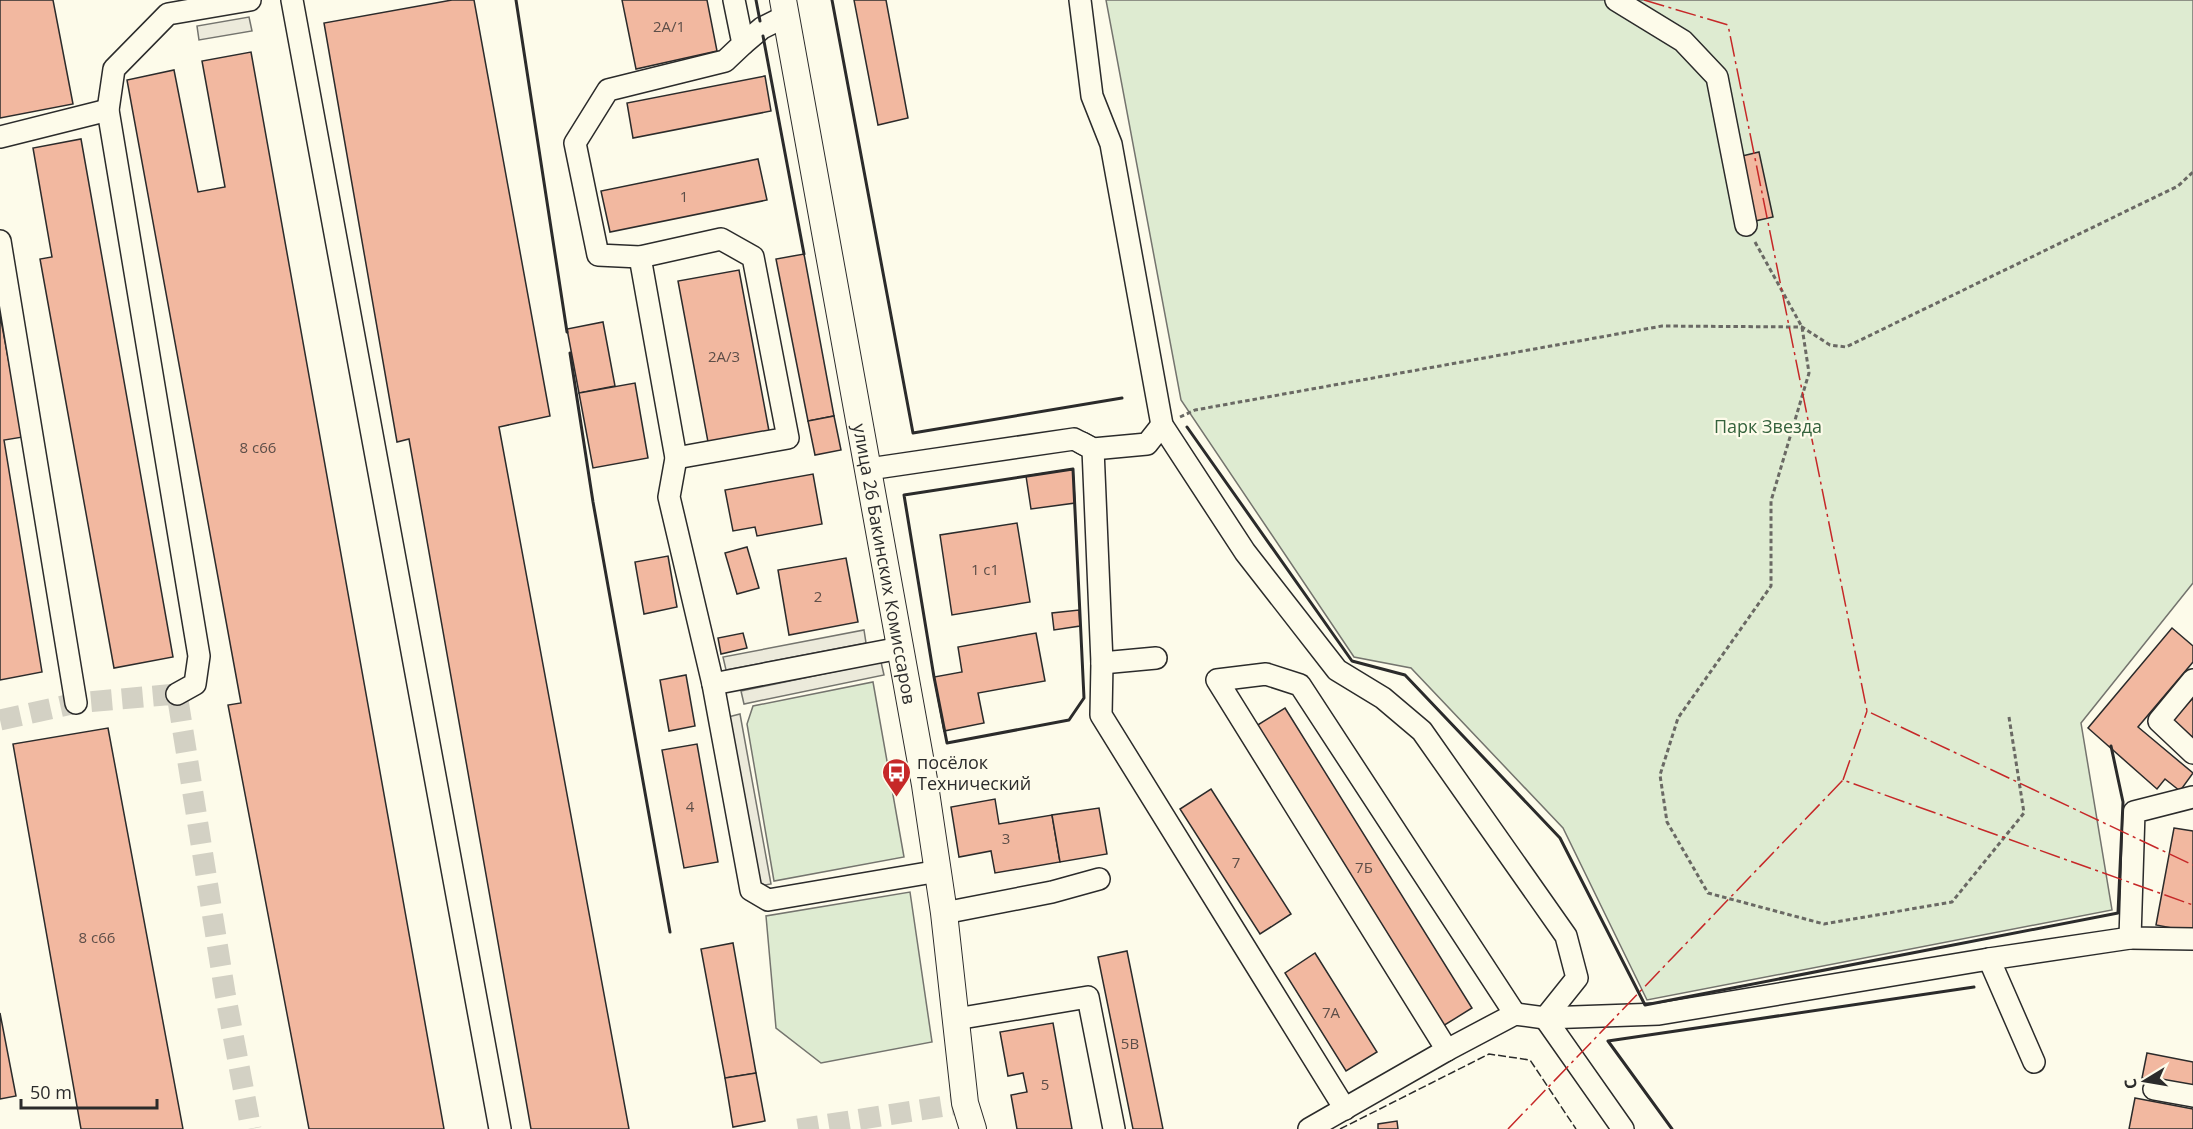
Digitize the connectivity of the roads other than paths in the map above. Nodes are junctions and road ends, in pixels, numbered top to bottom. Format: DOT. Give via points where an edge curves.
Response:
graph roads {
  1 [pos="250,0"];
  2 [pos="292,0"];
  3 [pos="734,0"];
  4 [pos="1080,0"];
  5 [pos="1616,0"];
  6 [pos="785,8"];
  7 [pos="743,45"];
  8 [pos="108,110"];
  9 [pos="0,137"];
  10 [pos="1746,225"];
  11 [pos="0,241"];
  12 [pos="640,256"];
  13 [pos="1162,425"];
  14 [pos="1093,449"];
  15 [pos="676,458"];
  16 [pos="869,469"];
  17 [pos="900,648"];
  18 [pos="1156,658"];
  19 [pos="1102,663"];
  20 [pos="2193,680"];
  21 [pos="713,684"];
  22 [pos="177,694"];
  23 [pos="76,703"];
  24 [pos="2193,753"];
  25 [pos="2193,797"];
  26 [pos="939,871"];
  27 [pos="1099,879"];
  28 [pos="944,914"];
  29 [pos="2130,938"];
  30 [pos="2193,939"];
  31 [pos="1989,959"];
  32 [pos="1515,1014"];
  33 [pos="956,1018"];
  34 [pos="1545,1018"];
  35 [pos="1447,1050"];
  36 [pos="2034,1062"];
  37 [pos="2154,1089"];
  38 [pos="2193,1096"];
  39 [pos="1345,1110"];
  40 [pos="500,1129"];
  41 [pos="973,1129"];
  42 [pos="1114,1129"];
  43 [pos="1309,1129"];
  44 [pos="1623,1129"];
  1 -- 8 [label="street" via="168,14 114,69"];
  2 -- 40 [label="street"];
  3 -- 7 [label="street"];
  4 -- 13 [label="street" via="1092,96 1111,144"];
  5 -- 10 [label="street" via="1683,41 1717,77"];
  6 -- 7 [label="street"];
  6 -- 16 [label="main road, улица 26 Бакинских Комиссаров"];
  7 -- 12 [label="street" via="725,61 608,90 576,142 598,255"];
  8 -- 9 [label="street"];
  8 -- 22 [label="street" via="199,656 195,684"];
  11 -- 23 [label="street"];
  12 -- 15 [label="street"];
  12 -- 15 [label="street" via="721,239 753,257 788,438"];
  13 -- 14 [label="street" via="1147,444"];
  13 -- 34 [label="street" via="1245,552 1337,670 1383,698 1422,731 1566,936 1577,978"];
  14 -- 16 [label="street" via="1074,439"];
  14 -- 19 [label="street"];
  15 -- 21 [label="street" via="669,497"];
  16 -- 17 [label="main road, улица 26 Бакинских Комиссаров"];
  17 -- 21 [label="street"];
  17 -- 26 [label="main road, улица 26 Бакинских Комиссаров"];
  18 -- 19 [label="street"];
  19 -- 39 [label="street" via="1101,715"];
  20 -- 24 [label="street" via="2159,721"];
  21 -- 26 [label="street" via="751,890 768,900"];
  25 -- 29 [label="street" via="2134,812"];
  26 -- 28 [label="main road, улица 26 Бакинских Комиссаров"];
  27 -- 28 [label="street"];
  28 -- 33 [label="main road, улица 26 Бакинских Комиссаров"];
  29 -- 30 [label="street"];
  29 -- 31 [label="street"];
  31 -- 34 [label="street" via="1659,1014"];
  31 -- 36 [label="street"];
  32 -- 34 [label="street"];
  32 -- 35 [label="street"];
  32 -- 35 [label="street" via="1300,685 1266,674 1216,680"];
  33 -- 41 [label="main road, улица 26 Бакинских Комиссаров" via="965,1104"];
  33 -- 42 [label="street" via="1088,997"];
  34 -- 44 [label="street"];
  35 -- 39 [label="street"];
  37 -- 38 [label="street"];
  39 -- 43 [label="street"];
}
